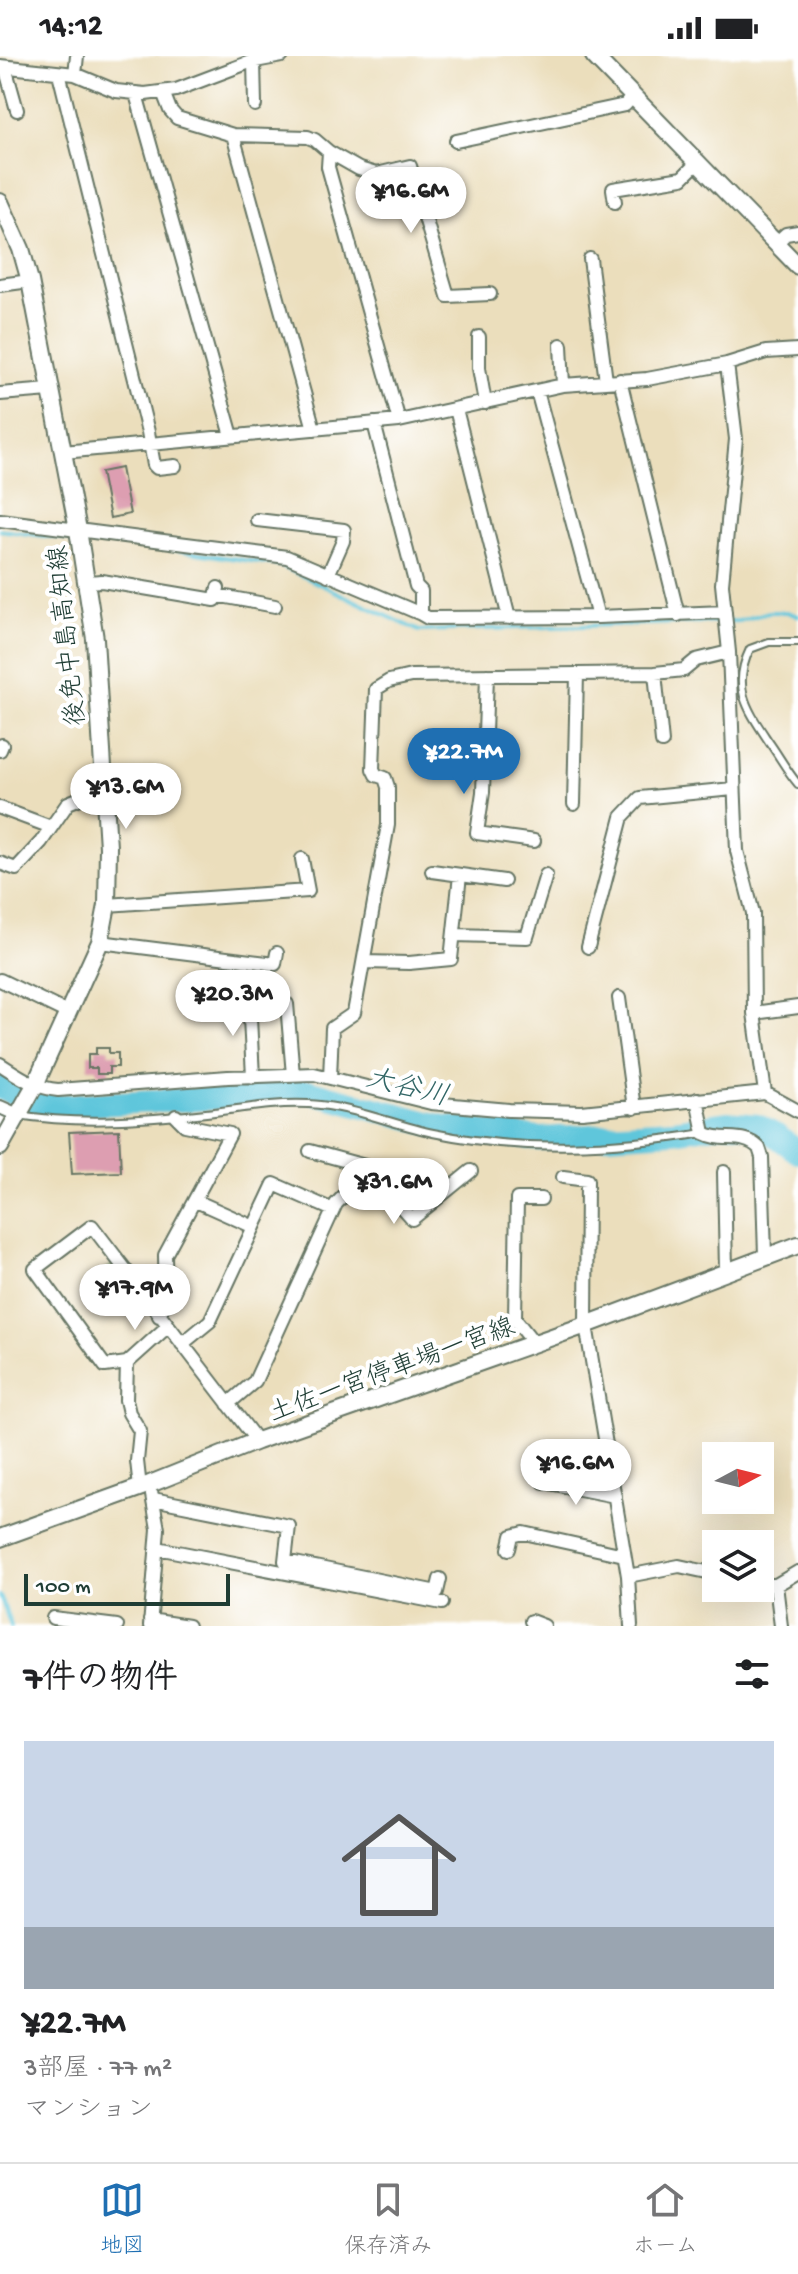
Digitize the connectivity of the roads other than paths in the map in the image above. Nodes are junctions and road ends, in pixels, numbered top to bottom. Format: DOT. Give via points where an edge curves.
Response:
graph roads {
  1 [pos="77,56"];
  2 [pos="282,56"];
  3 [pos="594,56"];
  4 [pos="254,61"];
  5 [pos="2,66"];
  6 [pos="59,73"];
  7 [pos="75,74"];
  8 [pos="163,92"];
  9 [pos="136,94"];
  10 [pos="633,96"];
  11 [pos="255,105"];
  12 [pos="17,110"];
  13 [pos="233,135"];
  14 [pos="456,141"];
  15 [pos="329,152"];
  16 [pos="697,163"];
  17 [pos="0,202"];
  18 [pos="615,202"];
  19 [pos="798,232"];
  20 [pos="776,243"];
  21 [pos="590,259"];
  22 [pos="798,266"];
  23 [pos="30,281"];
  24 [pos="0,285"];
  25 [pos="490,294"];
  26 [pos="479,337"];
  27 [pos="561,345"];
  28 [pos="798,350"];
  29 [pos="727,364"];
  30 [pos="613,381"];
  31 [pos="563,385"];
  32 [pos="50,390"];
  33 [pos="537,391"];
  34 [pos="0,394"];
  35 [pos="485,403"];
  36 [pos="456,409"];
  37 [pos="399,421"];
  38 [pos="374,423"];
  39 [pos="314,429"];
  40 [pos="232,436"];
  41 [pos="149,444"];
  42 [pos="63,452"];
  43 [pos="175,466"];
  44 [pos="0,520"];
  45 [pos="257,520"];
  46 [pos="79,537"];
  47 [pos="328,575"];
  48 [pos="87,582"];
  49 [pos="275,606"];
  50 [pos="421,614"];
  51 [pos="678,615"];
  52 [pos="598,617"];
  53 [pos="509,618"];
  54 [pos="725,618"];
  55 [pos="798,642"];
  56 [pos="729,652"];
  57 [pos="655,673"];
  58 [pos="577,674"];
  59 [pos="487,675"];
  60 [pos="662,742"];
  61 [pos="798,784"];
  62 [pos="102,789"];
  63 [pos="733,789"];
  64 [pos="574,804"];
  65 [pos="0,808"];
  66 [pos="51,827"];
  67 [pos="534,841"];
  68 [pos="302,859"];
  69 [pos="0,863"];
  70 [pos="432,871"];
  71 [pos="460,875"];
  72 [pos="546,875"];
  73 [pos="504,881"];
  74 [pos="107,905"];
  75 [pos="454,935"];
  76 [pos="100,942"];
  77 [pos="588,947"];
  78 [pos="277,953"];
  79 [pos="364,962"];
  80 [pos="1,984"];
  81 [pos="249,998"];
  82 [pos="619,998"];
  83 [pos="287,1004"];
  84 [pos="798,1007"];
  85 [pos="66,1012"];
  86 [pos="754,1013"];
  87 [pos="0,1064"];
  88 [pos="293,1075"];
  89 [pos="253,1077"];
  90 [pos="330,1078"];
  91 [pos="34,1088"];
  92 [pos="765,1093"];
  93 [pos="697,1099"];
  94 [pos="0,1107"];
  95 [pos="634,1108"];
  96 [pos="798,1111"];
  97 [pos="18,1115"];
  98 [pos="176,1116"];
  99 [pos="704,1133"];
  100 [pos="0,1147"];
  101 [pos="310,1151"];
  102 [pos="368,1170"];
  103 [pos="471,1171"];
  104 [pos="724,1172"];
  105 [pos="563,1177"];
  106 [pos="541,1199"];
  107 [pos="196,1201"];
  108 [pos="333,1210"];
  109 [pos="254,1227"];
  110 [pos="798,1245"];
  111 [pos="765,1256"];
  112 [pos="726,1271"];
  113 [pos="159,1316"];
  114 [pos="586,1325"];
  115 [pos="167,1327"];
  116 [pos="534,1343"];
  117 [pos="182,1344"];
  118 [pos="127,1363"];
  119 [pos="228,1404"];
  120 [pos="257,1441"];
  121 [pos="544,1482"];
  122 [pos="147,1490"];
  123 [pos="615,1496"];
  124 [pos="0,1538"];
  125 [pos="157,1548"];
  126 [pos="509,1549"];
  127 [pos="624,1555"];
  128 [pos="702,1571"];
  129 [pos="798,1572"];
  130 [pos="628,1576"];
  131 [pos="440,1579"];
  132 [pos="776,1585"];
  133 [pos="442,1603"];
  134 [pos="53,1618"];
  135 [pos="150,1623"];
  136 [pos="117,1626"];
  137 [pos="188,1626"];
  138 [pos="631,1626"];
  139 [pos="781,1626"];
  1 -- 7 [label="street"];
  2 -- 4 [label="street"];
  3 -- 10 [label="main road"];
  4 -- 8 [label="street"];
  4 -- 11 [label="street"];
  5 -- 6 [label="street"];
  5 -- 12 [label="street"];
  6 -- 7 [label="street"];
  6 -- 41 [label="street"];
  7 -- 9 [label="street"];
  8 -- 9 [label="street"];
  8 -- 13 [label="street" via="177,118"];
  9 -- 40 [label="street"];
  10 -- 14 [label="street" via="625,105"];
  10 -- 16 [label="main road"];
  13 -- 15 [label="street" via="308,137"];
  13 -- 39 [label="street"];
  15 -- 25 [label="street" via="376,174 410,166 448,296"];
  15 -- 37 [label="street" via="328,167"];
  16 -- 18 [label="street" via="682,178 613,189"];
  16 -- 20 [label="main road"];
  17 -- 23 [label="main road, 後免中島高知線"];
  19 -- 20 [label="street"];
  20 -- 22 [label="main road"];
  21 -- 30 [label="street"];
  23 -- 24 [label="street"];
  23 -- 32 [label="main road, 後免中島高知線"];
  26 -- 35 [label="street"];
  27 -- 31 [label="street"];
  28 -- 29 [label="street" via="766,352"];
  29 -- 30 [label="street"];
  29 -- 54 [label="street" via="736,439 722,584"];
  30 -- 31 [label="street"];
  30 -- 51 [label="street"];
  31 -- 33 [label="street"];
  32 -- 34 [label="street"];
  32 -- 42 [label="main road, 後免中島高知線"];
  33 -- 35 [label="street"];
  33 -- 52 [label="street"];
  35 -- 36 [label="street"];
  36 -- 37 [label="street"];
  36 -- 53 [label="street"];
  37 -- 38 [label="street"];
  38 -- 39 [label="street"];
  38 -- 50 [label="street" via="421,591"];
  39 -- 40 [label="street"];
  40 -- 41 [label="street"];
  41 -- 42 [label="street"];
  41 -- 43 [label="street" via="157,468"];
  42 -- 46 [label="main road, 後免中島高知線"];
  44 -- 46 [label="street"];
  45 -- 47 [label="street" via="344,530"];
  46 -- 47 [label="street" via="274,555"];
  46 -- 48 [label="main road, 後免中島高知線"];
  47 -- 50 [label="street"];
  48 -- 49 [label="street" via="215,600 217,591"];
  48 -- 62 [label="main road, 後免中島高知線"];
  50 -- 53 [label="street"];
  51 -- 52 [label="street"];
  51 -- 54 [label="street"];
  52 -- 53 [label="street"];
  54 -- 56 [label="street"];
  55 -- 61 [label="lane" via="769,642 750,649 741,684 746,708"];
  56 -- 57 [label="street" via="696,660 684,670"];
  56 -- 63 [label="street"];
  57 -- 58 [label="street"];
  57 -- 60 [label="street"];
  58 -- 59 [label="street"];
  58 -- 64 [label="street"];
  59 -- 67 [label="street" via="477,833"];
  59 -- 79 [label="street" via="411,676 376,689 373,769 388,787 388,825"];
  62 -- 66 [label="street" via="68,803"];
  62 -- 74 [label="main road, 後免中島高知線"];
  63 -- 77 [label="street" via="640,798 622,817"];
  63 -- 86 [label="street" via="737,851 753,913"];
  65 -- 66 [label="street"];
  66 -- 69 [label="street" via="16,869"];
  68 -- 74 [label="street" via="308,891"];
  70 -- 71 [label="street"];
  71 -- 73 [label="street"];
  71 -- 75 [label="street"];
  72 -- 75 [label="street" via="527,937"];
  74 -- 76 [label="main road, 後免中島高知線"];
  75 -- 79 [label="street" via="451,959"];
  76 -- 78 [label="street" via="275,964"];
  76 -- 85 [label="main road, 後免中島高知線"];
  79 -- 90 [label="street" via="354,1013 332,1028"];
  80 -- 85 [label="street"];
  81 -- 89 [label="street"];
  82 -- 95 [label="street"];
  83 -- 88 [label="street"];
  84 -- 86 [label="street"];
  85 -- 91 [label="main road, 後免中島高知線"];
  86 -- 92 [label="street"];
  87 -- 91 [label="street"];
  88 -- 89 [label="street"];
  88 -- 90 [label="street"];
  89 -- 91 [label="street"];
  90 -- 95 [label="street" via="450,1106 582,1112"];
  91 -- 97 [label="main road, 後免中島高知線"];
  92 -- 93 [label="street"];
  92 -- 96 [label="street"];
  93 -- 95 [label="street"];
  93 -- 99 [label="street"];
  94 -- 97 [label="street"];
  97 -- 98 [label="lane" via="53,1121"];
  97 -- 100 [label="main road, 後免中島高知線"];
  98 -- 99 [label="lane" via="312,1104 468,1140 551,1147 614,1146"];
  98 -- 107 [label="street" via="185,1125 230,1134"];
  99 -- 111 [label="street" via="743,1138 759,1148"];
  101 -- 102 [label="street"];
  102 -- 103 [label="street" via="412,1219"];
  102 -- 108 [label="street"];
  104 -- 112 [label="street"];
  105 -- 114 [label="street" via="587,1180"];
  106 -- 116 [label="street" via="517,1199 515,1319"];
  107 -- 109 [label="street"];
  107 -- 113 [label="street" via="165,1255 166,1299"];
  108 -- 109 [label="street" via="274,1184"];
  108 -- 119 [label="street" via="255,1381"];
  109 -- 117 [label="street" via="210,1321"];
  110 -- 111 [label="main road, 土佐一宮停車場一宮線"];
  111 -- 112 [label="main road, 土佐一宮停車場一宮線"];
  112 -- 114 [label="main road, 土佐一宮停車場一宮線"];
  113 -- 115 [label="street"];
  113 -- 118 [label="street" via="92,1226 35,1269 105,1366"];
  114 -- 116 [label="main road, 土佐一宮停車場一宮線"];
  114 -- 123 [label="street"];
  115 -- 117 [label="street"];
  115 -- 118 [label="street"];
  116 -- 120 [label="main road, 土佐一宮停車場一宮線"];
  117 -- 119 [label="street"];
  118 -- 122 [label="street" via="126,1400 140,1431 137,1461"];
  119 -- 120 [label="street"];
  120 -- 122 [label="main road, 土佐一宮停車場一宮線"];
  121 -- 123 [label="street"];
  122 -- 124 [label="main road, 土佐一宮停車場一宮線"];
  122 -- 125 [label="street" via="158,1529"];
  122 -- 131 [label="street" via="289,1526 285,1561 437,1592"];
  123 -- 127 [label="street"];
  125 -- 133 [label="street"];
  125 -- 135 [label="street"];
  126 -- 127 [label="street" via="512,1536 524,1533"];
  127 -- 130 [label="street"];
  128 -- 130 [label="street" via="679,1566"];
  129 -- 132 [label="street"];
  130 -- 138 [label="street"];
  132 -- 139 [label="street"];
  134 -- 136 [label="street"];
  135 -- 137 [label="street"];
}
